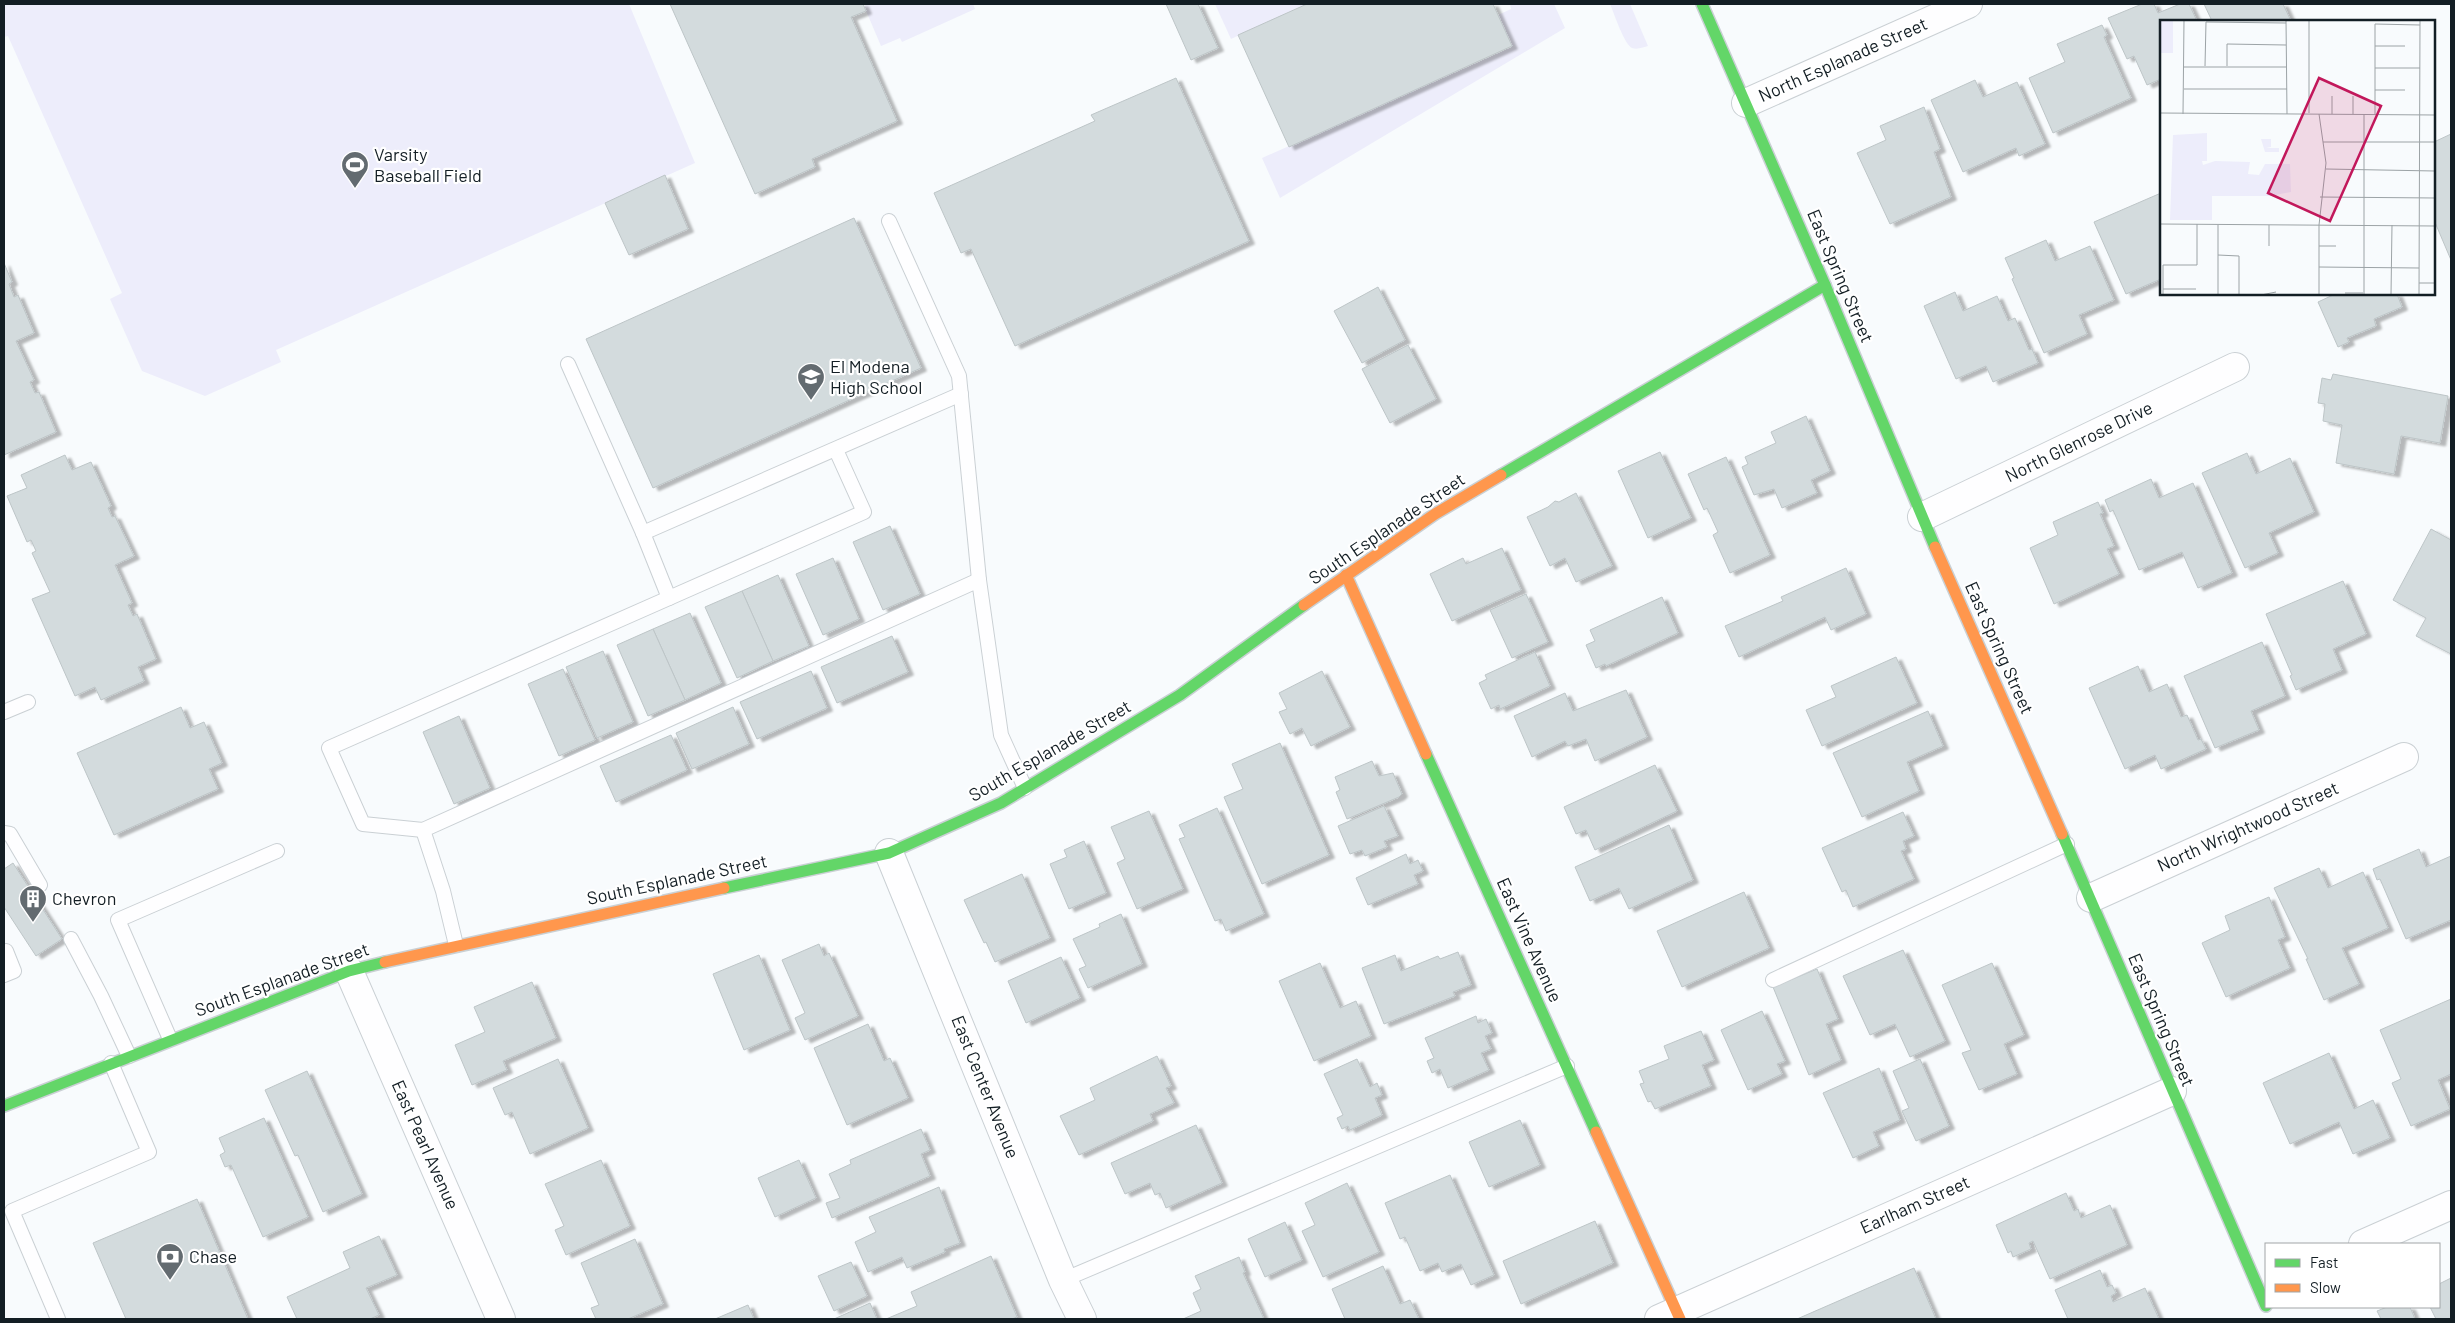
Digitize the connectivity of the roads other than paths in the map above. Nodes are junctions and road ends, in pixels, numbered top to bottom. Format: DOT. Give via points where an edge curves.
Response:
graph roads {
  1 [pos="1702,4"];
  2 [pos="1968,4"];
  3 [pos="1746,103"];
  4 [pos="889,221"];
  5 [pos="1825,285"];
  6 [pos="568,364"];
  7 [pos="2235,367"];
  8 [pos="961,394"];
  9 [pos="836,450"];
  10 [pos="1922,517"];
  11 [pos="643,533"];
  12 [pos="1346,575"];
  13 [pos="979,580"];
  14 [pos="669,598"];
  15 [pos="28,702"];
  16 [pos="4,712"];
  17 [pos="2404,757"];
  18 [pos="1025,788"];
  19 [pos="423,830"];
  20 [pos="4,833"];
  21 [pos="2067,844"];
  22 [pos="277,851"];
  23 [pos="890,853"];
  24 [pos="40,885"];
  25 [pos="2091,898"];
  26 [pos="72,939"];
  27 [pos="456,946"];
  28 [pos="6,951"];
  29 [pos="349,971"];
  30 [pos="4,975"];
  31 [pos="1773,980"];
  32 [pos="170,1039"];
  33 [pos="129,1056"];
  34 [pos="111,1062"];
  35 [pos="1567,1066"];
  36 [pos="2172,1091"];
  37 [pos="4,1106"];
  38 [pos="2451,1205"];
  39 [pos="2365,1243"];
  40 [pos="1063,1280"];
  41 [pos="2265,1298"];
  42 [pos="1672,1317"];
  43 [pos="58,1319"];
  44 [pos="501,1319"];
  45 [pos="1082,1319"];
  1 -- 3 [label="street, East Spring Street"];
  2 -- 3 [label="street, North Esplanade Street"];
  3 -- 5 [label="street, East Spring Street"];
  4 -- 8 [label="lane" via="959,376"];
  5 -- 10 [label="street, East Spring Street"];
  5 -- 12 [label="street, South Esplanade Street" via="1435,514"];
  6 -- 11 [label="lane"];
  7 -- 10 [label="street, North Glenrose Drive"];
  8 -- 9 [label="lane"];
  8 -- 13 [label="lane"];
  9 -- 11 [label="lane"];
  9 -- 14 [label="lane" via="864,512"];
  10 -- 21 [label="street, East Spring Street"];
  11 -- 14 [label="lane"];
  12 -- 18 [label="street, South Esplanade Street" via="1180,695"];
  12 -- 35 [label="street, East Vine Avenue"];
  13 -- 18 [label="lane" via="1001,735"];
  13 -- 19 [label="lane"];
  14 -- 19 [label="lane" via="329,748 363,824"];
  15 -- 16 [label="lane"];
  17 -- 25 [label="street, North Wrightwood Street"];
  18 -- 23 [label="street, South Esplanade Street" via="1001,803"];
  19 -- 27 [label="lane"];
  20 -- 24 [label="lane" via="10,834"];
  21 -- 25 [label="street, East Spring Street"];
  21 -- 31 [label="lane"];
  22 -- 32 [label="lane" via="118,920"];
  23 -- 27 [label="street, South Esplanade Street"];
  23 -- 40 [label="street, East Center Avenue"];
  25 -- 36 [label="street, East Spring Street"];
  26 -- 33 [label="lane"];
  27 -- 29 [label="street, South Esplanade Street"];
  28 -- 30 [label="lane" via="14,971"];
  29 -- 32 [label="street, South Esplanade Street"];
  29 -- 44 [label="street, East Pearl Avenue"];
  32 -- 33 [label="street, South Esplanade Street"];
  33 -- 34 [label="street, South Esplanade Street"];
  34 -- 37 [label="street, South Esplanade Street"];
  34 -- 43 [label="lane" via="149,1152 12,1210"];
  35 -- 40 [label="lane"];
  35 -- 42 [label="street, East Vine Avenue"];
  36 -- 41 [label="street, East Spring Street"];
  36 -- 42 [label="street, Earlham Street"];
  38 -- 39 [label="street"];
  40 -- 45 [label="street, East Center Avenue"];
}
